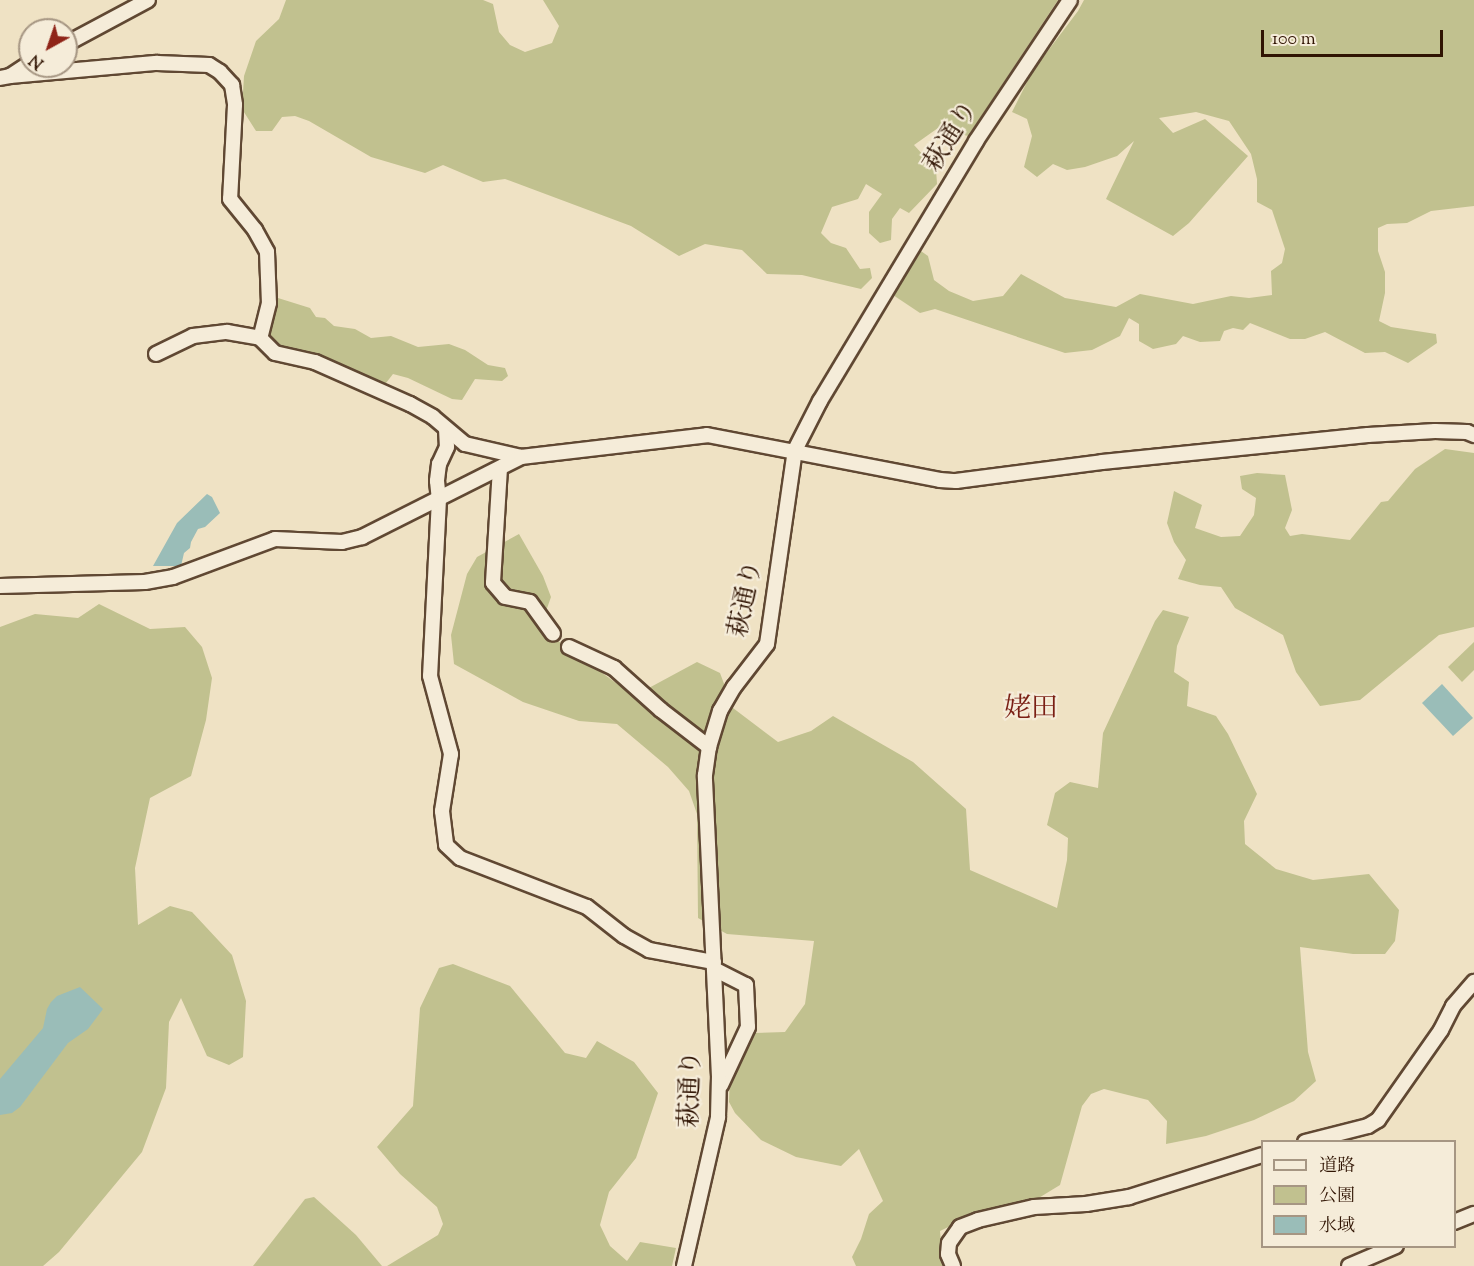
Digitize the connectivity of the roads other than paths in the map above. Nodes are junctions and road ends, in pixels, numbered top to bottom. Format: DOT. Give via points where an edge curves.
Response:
graph roads {
  1 [pos="148,0"];
  2 [pos="1070,0"];
  3 [pos="78,38"];
  4 [pos="5,77"];
  5 [pos="260,338"];
  6 [pos="156,354"];
  7 [pos="446,429"];
  8 [pos="1474,435"];
  9 [pos="465,444"];
  10 [pos="447,447"];
  11 [pos="795,450"];
  12 [pos="521,457"];
  13 [pos="500,468"];
  14 [pos="439,499"];
  15 [pos="0,586"];
  16 [pos="553,634"];
  17 [pos="569,647"];
  18 [pos="709,747"];
  19 [pos="714,965"];
  20 [pos="1472,988"];
  21 [pos="719,1090"];
  22 [pos="1313,1140"];
  23 [pos="1261,1156"];
  24 [pos="1474,1215"];
  25 [pos="1456,1222"];
  26 [pos="1391,1248"];
  27 [pos="684,1266"];
  28 [pos="953,1266"];
  29 [pos="1348,1266"];
  1 -- 3 [label="street"];
  2 -- 11 [label="street, 萩通り" via="976,141 820,401"];
  4 -- 5 [label="street" via="157,63 210,65 220,72 232,85 235,105 230,199 255,230 267,252 270,269 269,303"];
  5 -- 6 [label="street" via="227,332 194,336"];
  5 -- 7 [label="street" via="275,353 336,371 418,409"];
  7 -- 9 [label="street"];
  7 -- 10 [label="street"];
  8 -- 11 [label="street" via="1435,431 1368,435 1102,462 963,481 939,480"];
  9 -- 10 [label="street"];
  9 -- 12 [label="street"];
  10 -- 14 [label="street" via="437,481"];
  11 -- 12 [label="street" via="707,435"];
  11 -- 18 [label="street, 萩通り" via="767,644 720,711"];
  12 -- 13 [label="street"];
  13 -- 14 [label="street"];
  13 -- 16 [label="street" via="493,583 505,597 530,602"];
  14 -- 15 [label="street" via="362,537 342,542 275,539 173,577 145,582"];
  14 -- 19 [label="street" via="430,676 451,754 442,811 446,845 460,858 587,907 649,950"];
  17 -- 18 [label="street" via="614,668 661,711"];
  18 -- 19 [label="street, 萩通り" via="705,775"];
  19 -- 21 [label="street, 萩通り"];
  19 -- 21 [label="street" via="746,985 747,994 748,1027"];
  20 -- 22 [label="street" via="1453,1006 1441,1030 1378,1120"];
  21 -- 27 [label="street, 萩通り" via="713,1146"];
  23 -- 28 [label="street" via="1129,1197 1034,1207 978,1220 960,1227 949,1243"];
  24 -- 25 [label="street"];
  26 -- 29 [label="street"];
}
